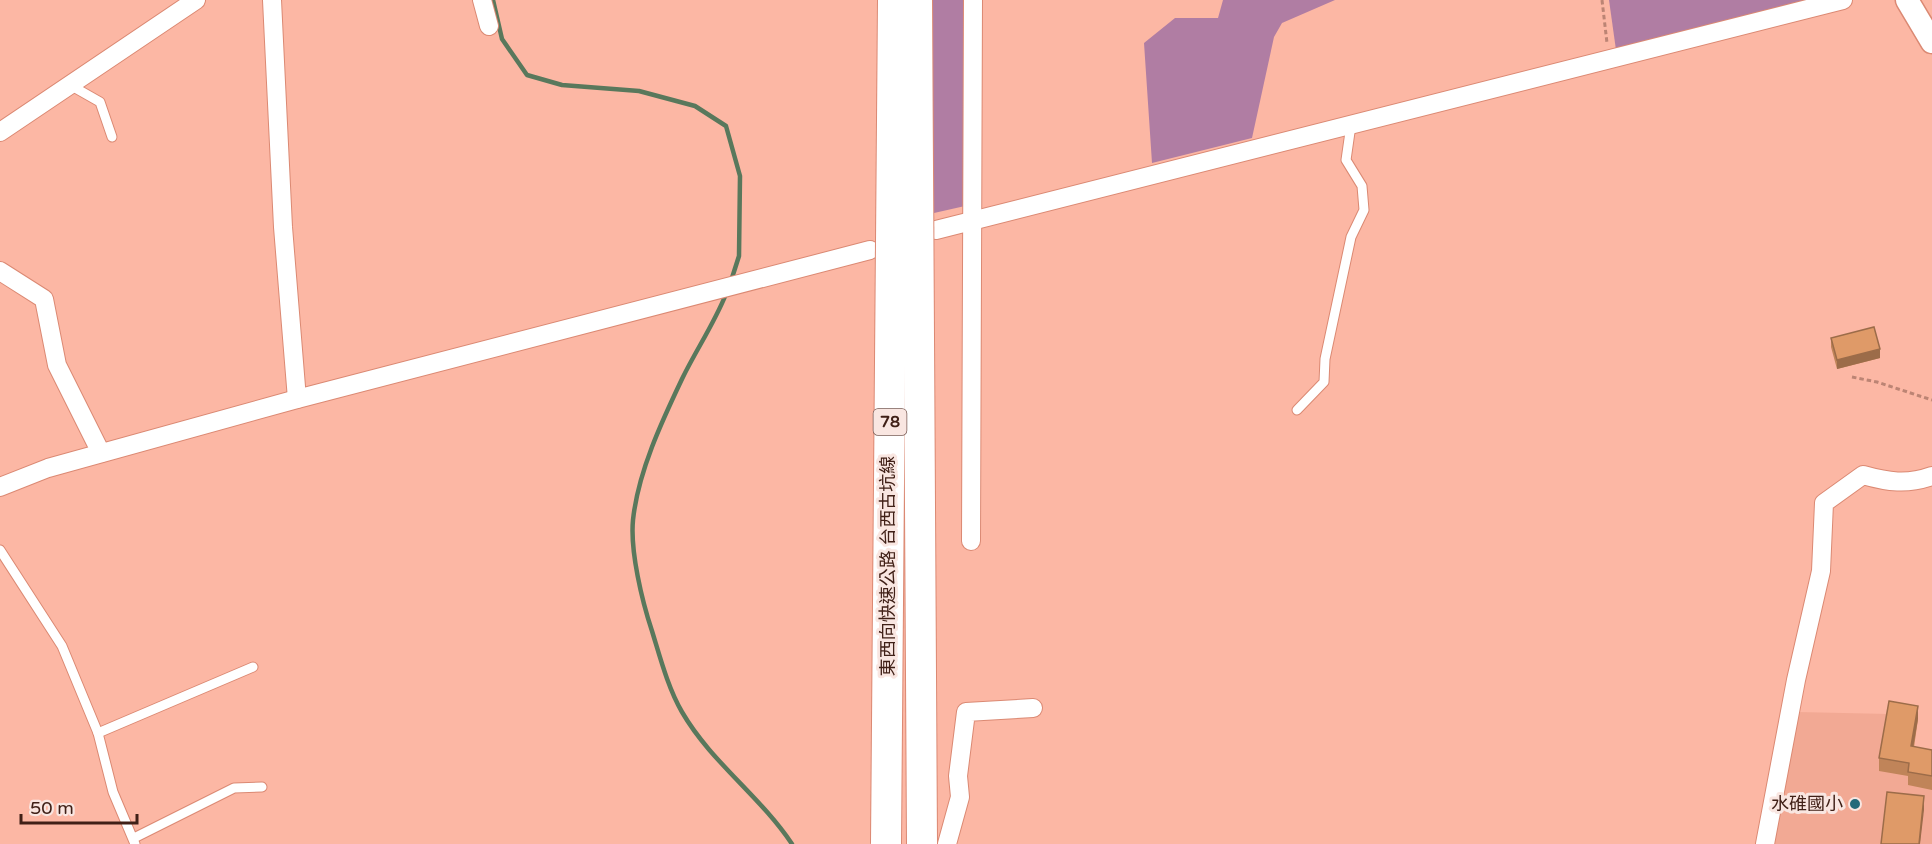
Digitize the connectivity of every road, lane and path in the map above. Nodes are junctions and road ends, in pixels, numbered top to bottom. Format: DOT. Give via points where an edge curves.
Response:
graph roads {
  1 [pos="196,0"];
  2 [pos="272,0"];
  3 [pos="482,0"];
  4 [pos="893,0"];
  5 [pos="917,0"];
  6 [pos="973,0"];
  7 [pos="1602,0"];
  8 [pos="1844,0"];
  9 [pos="1907,0"];
  10 [pos="489,26"];
  11 [pos="1932,42"];
  12 [pos="1609,60"];
  13 [pos="68,84"];
  14 [pos="1351,125"];
  15 [pos="0,132"];
  16 [pos="112,137"];
  17 [pos="971,220"];
  18 [pos="936,230"];
  19 [pos="870,250"];
  20 [pos="0,271"];
  21 [pos="1852,377"];
  22 [pos="297,399"];
  23 [pos="1932,400"];
  24 [pos="1297,410"];
  25 [pos="101,453"];
  26 [pos="1932,476"];
  27 [pos="0,487"];
  28 [pos="971,541"];
  29 [pos="0,550"];
  30 [pos="253,667"];
  31 [pos="1033,708"];
  32 [pos="98,733"];
  33 [pos="262,787"];
  34 [pos="134,841"];
  35 [pos="886,844"];
  36 [pos="922,844"];
  37 [pos="947,844"];
  38 [pos="1765,844"];
  1 -- 13 [label="street"];
  2 -- 22 [label="street" via="283,227"];
  3 -- 10 [label="street"];
  4 -- 35 [label="highway, 東西向快速公路 台西古坑線 / 78, bridge"];
  5 -- 36 [label="highway, 東西向快速公路 台西古坑線 / 78, bridge"];
  6 -- 17 [label="street"];
  7 -- 12 [label="path"];
  8 -- 12 [label="street"];
  9 -- 11 [label="street"];
  12 -- 14 [label="street"];
  13 -- 15 [label="street"];
  13 -- 16 [label="lane" via="100,102"];
  14 -- 17 [label="street"];
  14 -- 24 [label="lane" via="1346,160 1362,186 1364,210 1351,237 1325,359 1324,382"];
  17 -- 18 [label="street"];
  17 -- 28 [label="street"];
  19 -- 22 [label="street"];
  20 -- 25 [label="street" via="44,299 57,365"];
  21 -- 23 [label="path"];
  22 -- 25 [label="street"];
  25 -- 27 [label="street"];
  26 -- 38 [label="street" via="1908,483 1863,475 1824,504 1821,571"];
  29 -- 32 [label="lane" via="62,646"];
  30 -- 32 [label="lane"];
  31 -- 37 [label="street" via="966,712 958,776 960,796"];
  32 -- 34 [label="lane" via="112,792"];
  33 -- 34 [label="lane" via="234,788"];
}
